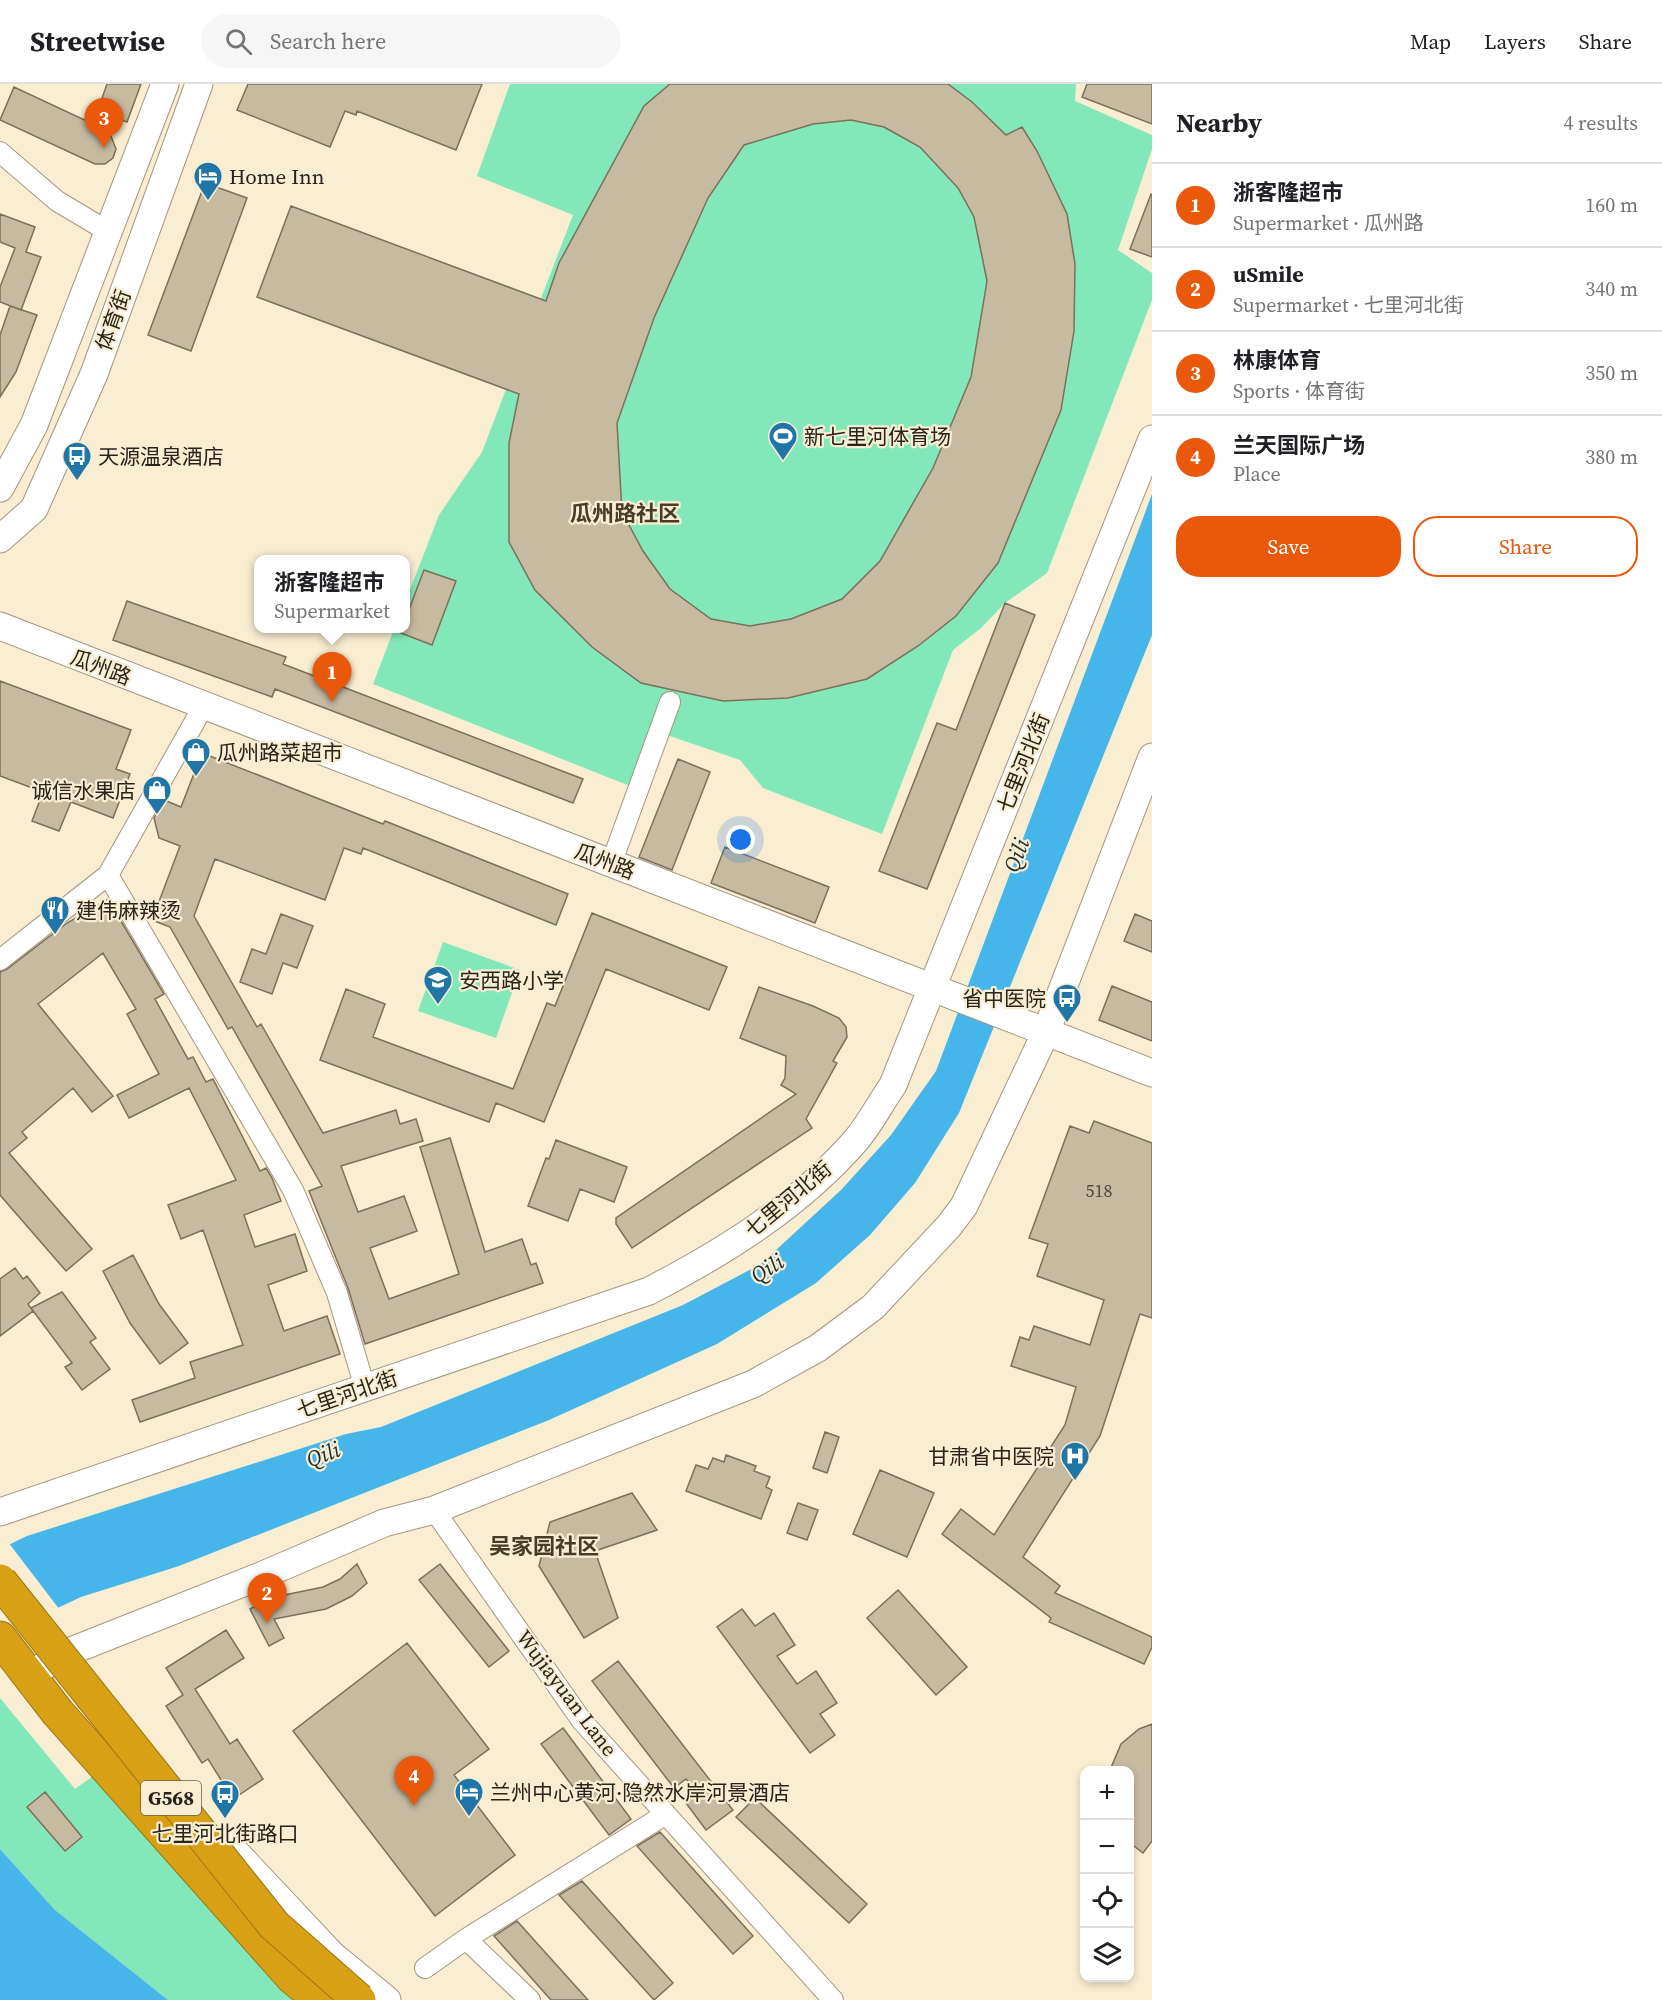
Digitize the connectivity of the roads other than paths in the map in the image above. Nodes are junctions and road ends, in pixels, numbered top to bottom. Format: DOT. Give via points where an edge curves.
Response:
graph roads {
  1 [pos="165,84"];
  2 [pos="199,84"];
  3 [pos="0,152"];
  4 [pos="109,232"];
  5 [pos="1152,439"];
  6 [pos="0,488"];
  7 [pos="0,539"];
  8 [pos="0,626"];
  9 [pos="670,702"];
  10 [pos="203,706"];
  11 [pos="1152,757"];
  12 [pos="611,864"];
  13 [pos="108,875"];
  14 [pos="0,960"];
  15 [pos="933,988"];
  16 [pos="1046,1032"];
  17 [pos="1152,1072"];
  18 [pos="364,1388"];
  19 [pos="435,1510"];
  20 [pos="0,1512"];
  21 [pos="0,1564"];
  22 [pos="0,1581"];
  23 [pos="3,1641"];
  24 [pos="63,1641"];
  25 [pos="28,1675"];
  26 [pos="666,1814"];
  27 [pos="466,1939"];
  28 [pos="425,1968"];
  29 [pos="320,2000"];
  30 [pos="358,2000"];
  31 [pos="387,2000"];
  32 [pos="530,2000"];
  33 [pos="833,2000"];
  1 -- 4 [label="street, 体育街"];
  2 -- 7 [label="street, 体育街" via="94,374 34,509"];
  3 -- 4 [label="street" via="57,201"];
  4 -- 6 [label="street, 体育街" via="34,425"];
  5 -- 15 [label="street, 七里河北街"];
  8 -- 10 [label="street, 瓜州路"];
  9 -- 12 [label="street"];
  10 -- 12 [label="street, 瓜州路"];
  10 -- 13 [label="street"];
  11 -- 16 [label="street"];
  12 -- 15 [label="street, 瓜州路"];
  13 -- 14 [label="street"];
  13 -- 18 [label="street" via="293,1190 337,1293"];
  15 -- 16 [label="street, 瓜州路"];
  15 -- 18 [label="street, 七里河北街" via="893,1085 857,1138 772,1218 706,1261 649,1291"];
  16 -- 17 [label="street, 瓜州路"];
  16 -- 19 [label="street" via="964,1206 873,1307 818,1348 753,1383"];
  18 -- 20 [label="street, 七里河北街"];
  19 -- 24 [label="street" via="384,1523 263,1575"];
  19 -- 26 [label="street, Wujiayuan Lane" via="582,1721"];
  21 -- 24 [label="street"];
  22 -- 30 [label="highway, G568, bridge" via="274,1925"];
  23 -- 25 [label="highway, G568"];
  24 -- 25 [label="street"];
  24 -- 31 [label="street" via="238,1856 332,1954"];
  25 -- 29 [label="highway, G568" via="292,1977"];
  26 -- 27 [label="street"];
  26 -- 33 [label="street, Wujiayuan Lane"];
  27 -- 28 [label="street"];
  27 -- 32 [label="street"];
}
